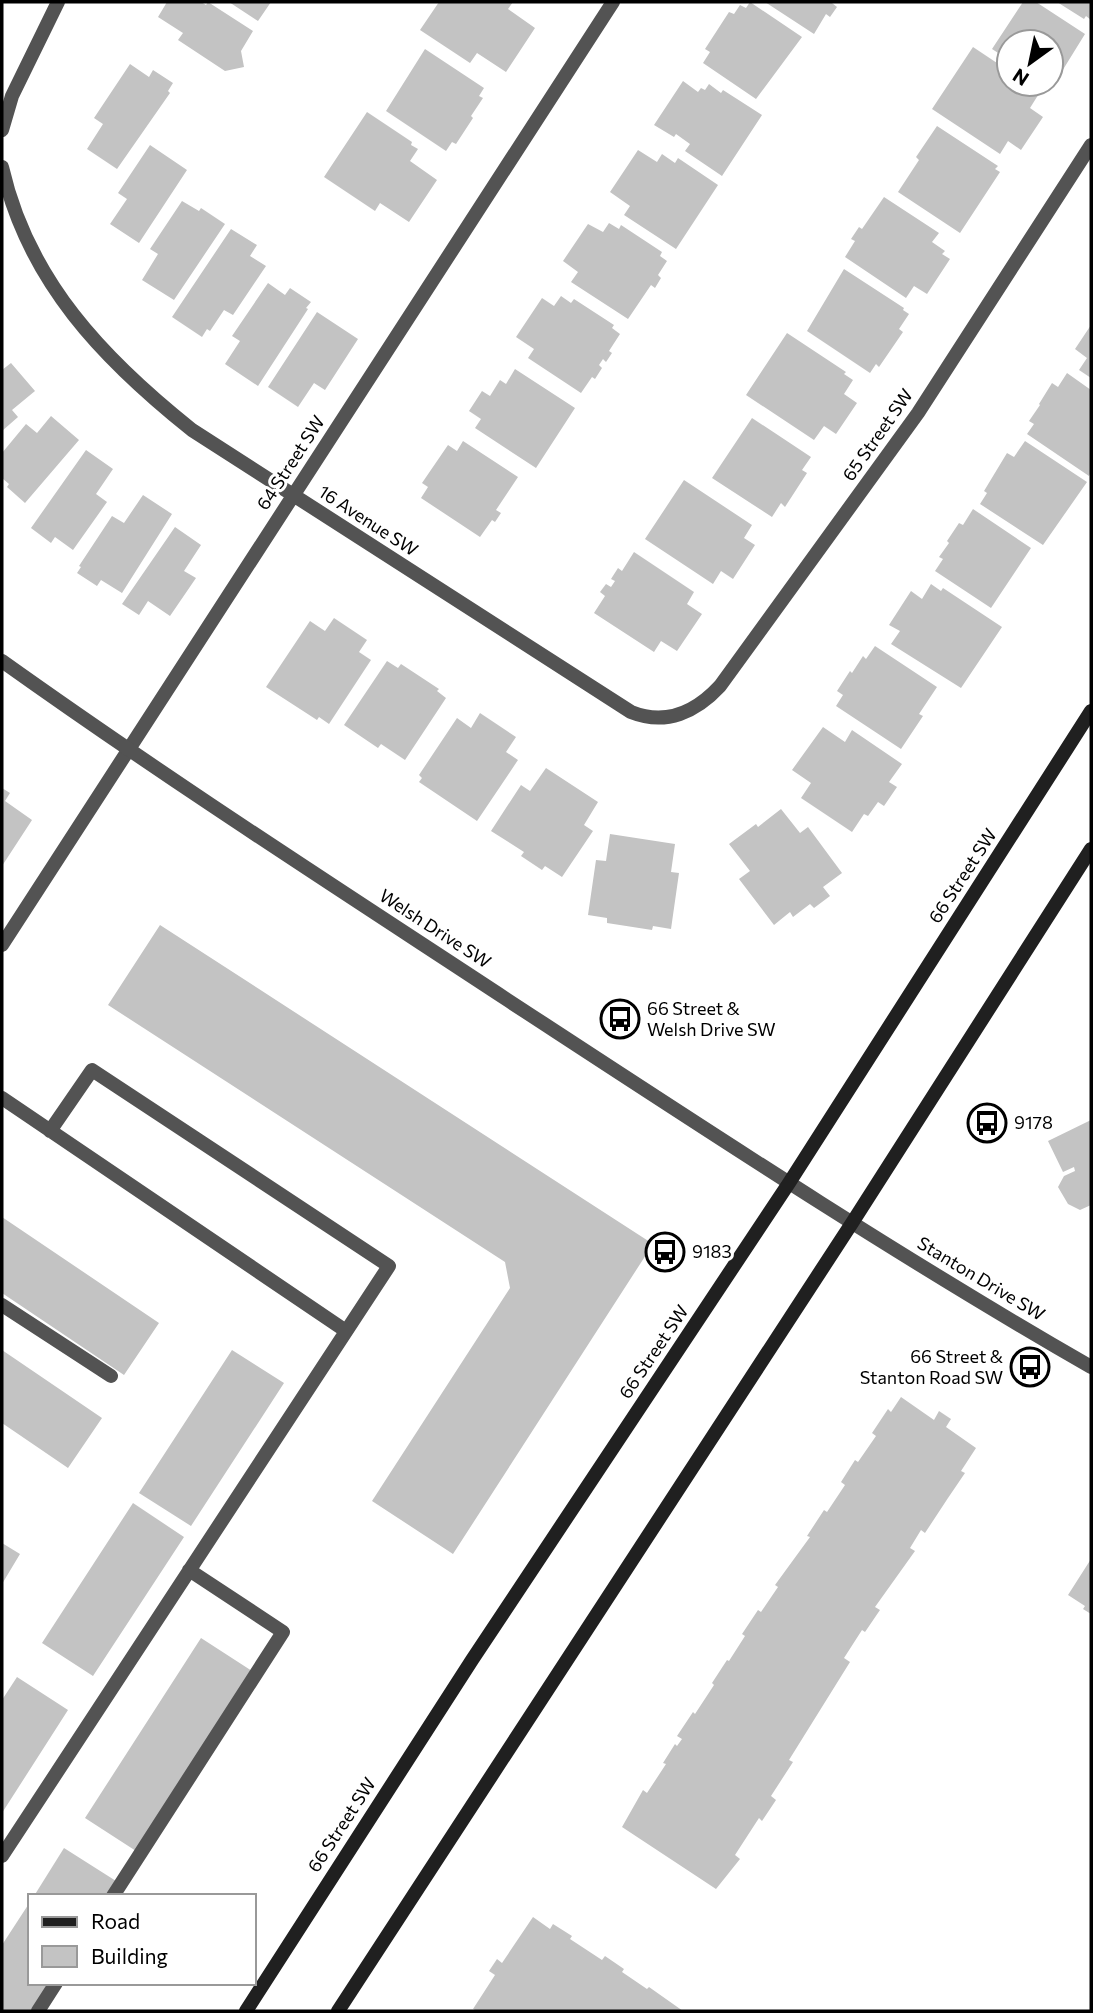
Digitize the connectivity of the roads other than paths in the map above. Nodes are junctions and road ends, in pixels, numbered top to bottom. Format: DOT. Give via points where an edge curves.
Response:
graph roads {
  1 [pos="58,2"];
  2 [pos="613,2"];
  3 [pos="2,130"];
  4 [pos="1091,145"];
  5 [pos="2,167"];
  6 [pos="293,496"];
  7 [pos="2,661"];
  8 [pos="1091,711"];
  9 [pos="667,718"];
  10 [pos="128,750"];
  11 [pos="1091,849"];
  12 [pos="2,945"];
  13 [pos="2,1098"];
  14 [pos="50,1131"];
  15 [pos="789,1183"];
  16 [pos="852,1223"];
  17 [pos="2,1304"];
  18 [pos="346,1331"];
  19 [pos="1091,1367"];
  20 [pos="111,1376"];
  21 [pos="189,1570"];
  22 [pos="2,1856"];
  23 [pos="114,1894"];
  24 [pos="55,1985"];
  25 [pos="38,2011"];
  26 [pos="246,2011"];
  27 [pos="338,2011"];
  1 -- 3 [label="street" via="12,96"];
  2 -- 6 [label="street, 64 Street SW"];
  4 -- 9 [label="street, 65 Street SW" via="918,413 720,686 695,708"];
  5 -- 6 [label="street, 16 Avenue SW" via="22,229 46,275 117,367 192,430"];
  6 -- 9 [label="street, 16 Avenue SW" via="631,712"];
  6 -- 10 [label="street, 64 Street SW"];
  7 -- 10 [label="street, Welsh Drive SW"];
  8 -- 15 [label="main road, 66 Street SW"];
  10 -- 12 [label="street, 64 Street SW"];
  10 -- 15 [label="street, Welsh Drive SW"];
  11 -- 16 [label="main road"];
  13 -- 14 [label="street"];
  14 -- 18 [label="street"];
  14 -- 18 [label="street" via="92,1070 389,1266"];
  15 -- 16 [label="street, Welsh Drive SW"];
  15 -- 26 [label="main road, 66 Street SW" via="464,1671"];
  16 -- 19 [label="street, Stanton Drive SW"];
  16 -- 27 [label="main road"];
  17 -- 20 [label="street"];
  18 -- 21 [label="street"];
  21 -- 22 [label="street"];
  21 -- 23 [label="street" via="283,1632"];
  24 -- 25 [label="street"];
}
